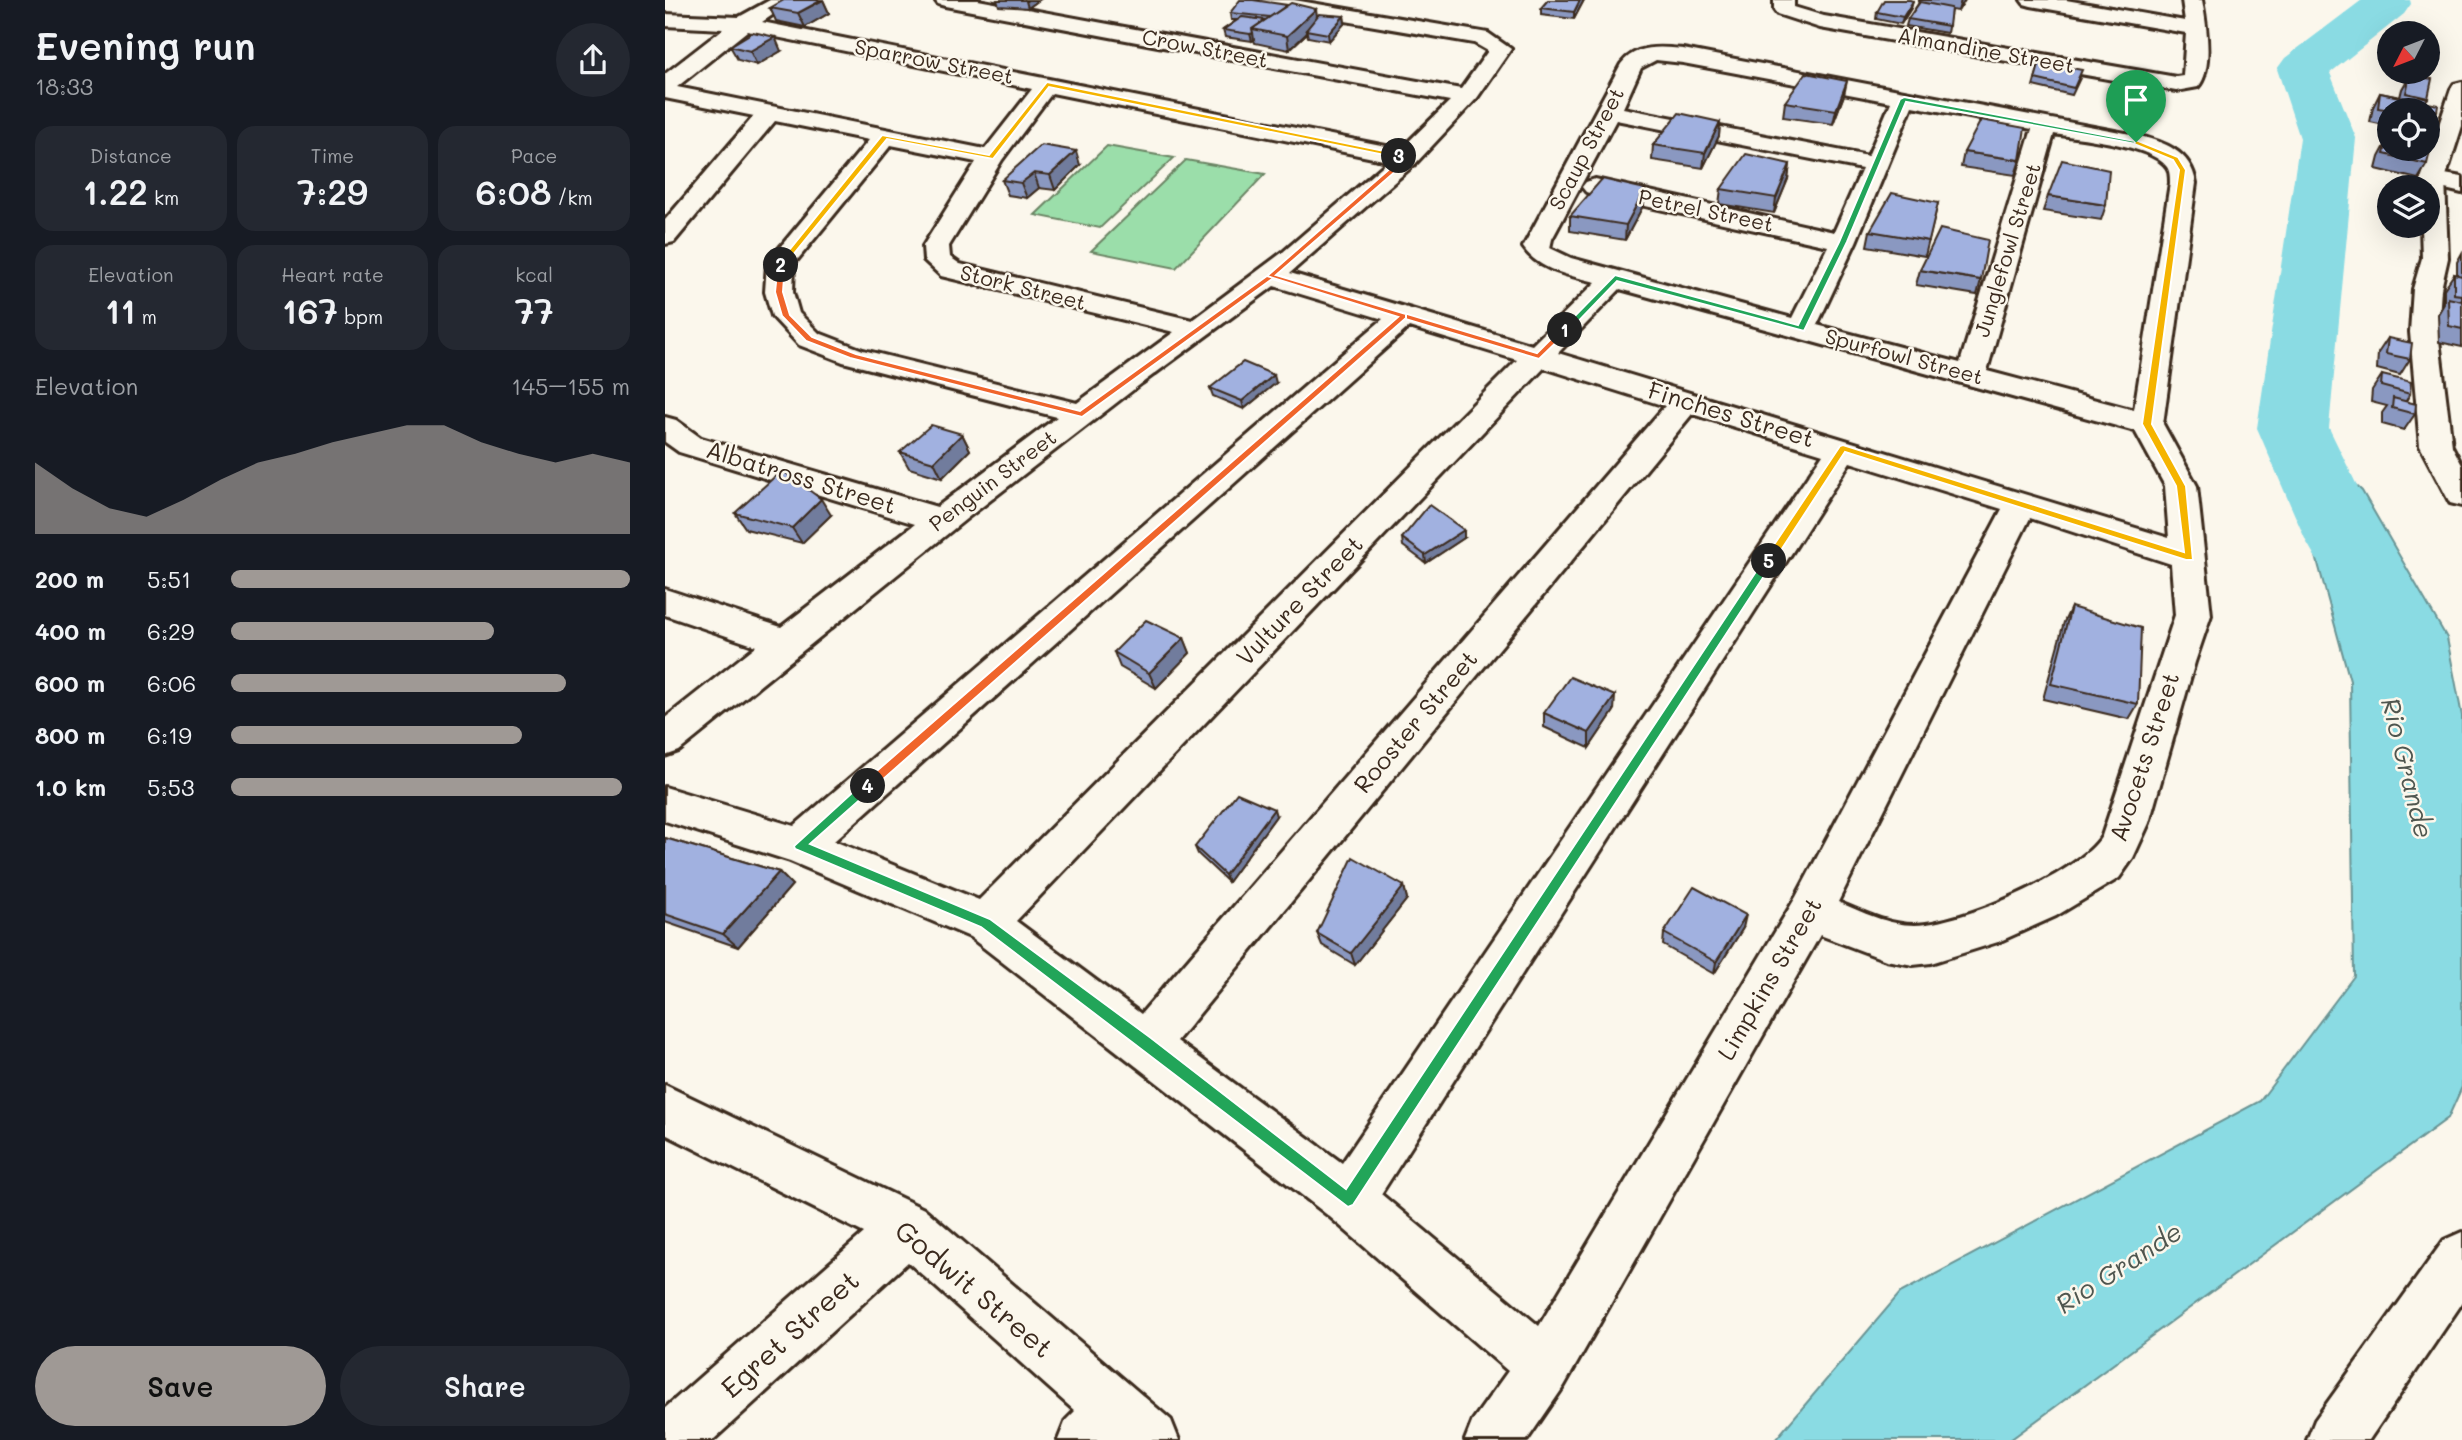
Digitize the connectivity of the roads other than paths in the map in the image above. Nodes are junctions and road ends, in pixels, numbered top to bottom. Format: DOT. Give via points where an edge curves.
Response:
graph roads {
  1 [pos="785,0"];
  2 [pos="945,0"];
  3 [pos="1258,0"];
  4 [pos="2031,0"];
  5 [pos="2192,0"];
  6 [pos="1784,5"];
  7 [pos="665,20"];
  8 [pos="743,24"];
  9 [pos="2197,29"];
  10 [pos="1047,84"];
  11 [pos="665,85"];
  12 [pos="2462,89"];
  13 [pos="665,91"];
  14 [pos="1467,97"];
  15 [pos="1904,99"];
  16 [pos="1609,112"];
  17 [pos="770,113"];
  18 [pos="2045,125"];
  19 [pos="885,136"];
  20 [pos="991,158"];
  21 [pos="1407,158"];
  22 [pos="1876,165"];
  23 [pos="2434,175"];
  24 [pos="2440,180"];
  25 [pos="1569,181"];
  26 [pos="2462,185"];
  27 [pos="665,236"];
  28 [pos="2434,238"];
  29 [pos="1843,242"];
  30 [pos="1541,254"];
  31 [pos="1271,276"];
  32 [pos="1615,278"];
  33 [pos="1403,316"];
  34 [pos="1195,329"];
  35 [pos="1801,329"];
  36 [pos="1539,357"];
  37 [pos="1971,376"];
  38 [pos="1686,401"];
  39 [pos="1082,414"];
  40 [pos="2147,424"];
  41 [pos="665,427"];
  42 [pos="1843,449"];
  43 [pos="2462,495"];
  44 [pos="2021,503"];
  45 [pos="941,520"];
  46 [pos="2189,557"];
  47 [pos="665,602"];
  48 [pos="785,642"];
  49 [pos="665,740"];
  50 [pos="665,804"];
  51 [pos="800,846"];
  52 [pos="1811,911"];
  53 [pos="985,923"];
  54 [pos="1146,1043"];
  55 [pos="670,1118"];
  56 [pos="1348,1199"];
  57 [pos="908,1228"];
  58 [pos="2462,1258"];
  59 [pos="1545,1367"];
  60 [pos="1118,1430"];
  61 [pos="671,1440"];
  62 [pos="1493,1440"];
  63 [pos="2335,1440"];
  1 -- 8 [label="street"];
  2 -- 14 [label="street, Crow Street"];
  3 -- 14 [label="street, Penguin Street" via="1480,38 1500,49"];
  4 -- 9 [label="street"];
  5 -- 9 [label="street"];
  6 -- 9 [label="street, Almandine Street" via="1800,17 1834,24 2162,82 2190,82 2195,72"];
  7 -- 8 [label="street, Sparrow Street"];
  8 -- 10 [label="street, Sparrow Street"];
  8 -- 11 [label="street"];
  10 -- 20 [label="street, Stork Street"];
  10 -- 21 [label="street, Sparrow Street"];
  12 -- 23 [label="street"];
  13 -- 17 [label="street"];
  14 -- 21 [label="street, Penguin Street"];
  15 -- 16 [label="street, Scaup Street" via="1652,53 1632,64"];
  15 -- 18 [label="street"];
  15 -- 22 [label="street"];
  16 -- 22 [label="street"];
  16 -- 25 [label="street, Scaup Street"];
  17 -- 19 [label="street"];
  17 -- 27 [label="street"];
  18 -- 37 [label="street, Junglefowl Street"];
  18 -- 40 [label="street" via="2136,142 2175,158 2182,170"];
  19 -- 20 [label="street"];
  19 -- 39 [label="street" via="781,263 779,292 786,316 809,339 853,356"];
  20 -- 34 [label="street, Stork Street" via="936,246 937,260 951,270"];
  21 -- 31 [label="street, Penguin Street"];
  22 -- 29 [label="street"];
  24 -- 26 [label="street"];
  25 -- 29 [label="street, Petrel Street"];
  25 -- 30 [label="street, Scaup Street" via="1539,239 1536,247"];
  28 -- 43 [label="street" via="2424,332 2436,446"];
  29 -- 35 [label="street"];
  30 -- 32 [label="street, Spurfowl Street"];
  31 -- 33 [label="street, Finches Street"];
  31 -- 34 [label="street, Penguin Street"];
  32 -- 35 [label="street, Spurfowl Street"];
  32 -- 36 [label="street, Vulture Street"];
  33 -- 36 [label="street, Finches Street"];
  33 -- 51 [label="street"];
  34 -- 39 [label="street, Penguin Street"];
  35 -- 37 [label="street, Spurfowl Street"];
  36 -- 38 [label="street, Finches Street"];
  36 -- 53 [label="street, Vulture Street"];
  37 -- 40 [label="street, Spurfowl Street"];
  38 -- 42 [label="street, Finches Street"];
  38 -- 54 [label="street, Rooster Street"];
  39 -- 45 [label="street, Penguin Street"];
  40 -- 46 [label="street, Avocets Street" via="2181,486"];
  41 -- 45 [label="street, Albatross Street" via="690,445"];
  42 -- 44 [label="street, Finches Street"];
  42 -- 56 [label="street"];
  44 -- 46 [label="street, Finches Street"];
  44 -- 52 [label="street, Limpkins Street"];
  45 -- 48 [label="street, Penguin Street"];
  46 -- 52 [label="street, Avocets Street" via="2193,615 2127,823 2107,863 2074,885 1950,941 1914,945 1876,937"];
  47 -- 48 [label="street"];
  48 -- 49 [label="street, Penguin Street"];
  50 -- 51 [label="street"];
  51 -- 53 [label="street"];
  52 -- 59 [label="street, Limpkins Street"];
  53 -- 54 [label="street"];
  54 -- 56 [label="street"];
  55 -- 57 [label="street, Godwit Street"];
  56 -- 59 [label="street"];
  57 -- 60 [label="street, Godwit Street"];
  57 -- 61 [label="street, Egret Street"];
  58 -- 63 [label="street"];
  59 -- 62 [label="street, Limpkins Street"];
}
